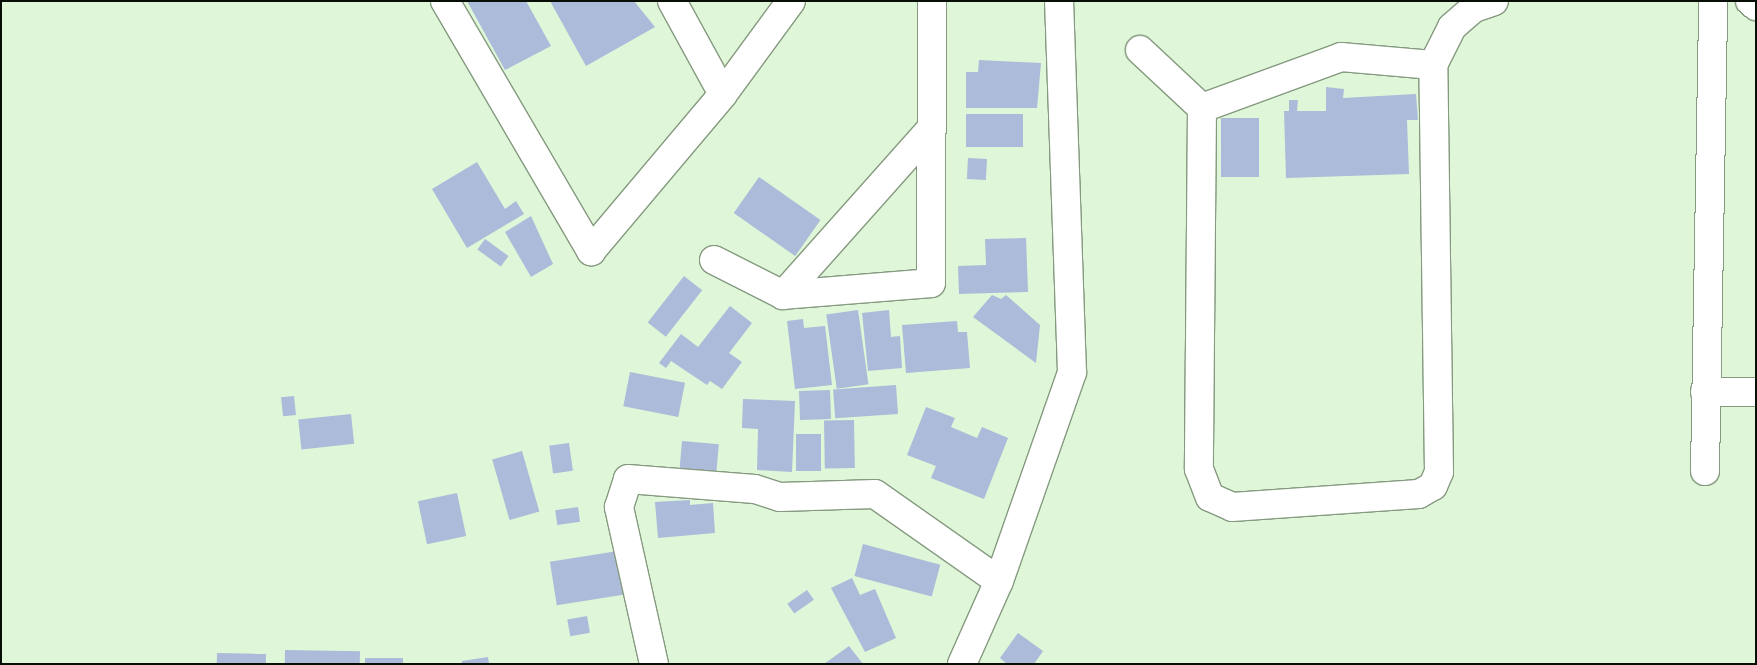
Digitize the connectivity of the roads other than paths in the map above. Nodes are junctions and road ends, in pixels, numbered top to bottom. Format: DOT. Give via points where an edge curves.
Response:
graph roads {
  1 [pos="445,1"];
  2 [pos="672,1"];
  3 [pos="790,1"];
  4 [pos="932,1"];
  5 [pos="1059,1"];
  6 [pos="1494,1"];
  7 [pos="1713,1"];
  8 [pos="1750,1"];
  9 [pos="1756,6"];
  10 [pos="1140,50"];
  11 [pos="1433,65"];
  12 [pos="723,94"];
  13 [pos="1202,108"];
  14 [pos="930,130"];
  15 [pos="714,260"];
  16 [pos="783,295"];
  17 [pos="1705,392"];
  18 [pos="1756,392"];
  19 [pos="1705,471"];
  20 [pos="999,581"];
  21 [pos="654,664"];
  22 [pos="962,664"];
  1 -- 12 [label="street" via="591,251"];
  2 -- 12 [label="street"];
  3 -- 12 [label="street"];
  4 -- 14 [label="street"];
  5 -- 20 [label="street" via="1072,372"];
  6 -- 11 [label="street" via="1474,8 1452,27"];
  7 -- 17 [label="street"];
  8 -- 9 [label="street"];
  10 -- 13 [label="street"];
  11 -- 13 [label="street" via="1341,56"];
  11 -- 13 [label="street" via="1439,472 1433,486 1419,494 1232,507 1210,497 1199,469"];
  14 -- 16 [label="street"];
  14 -- 16 [label="street" via="931,283"];
  15 -- 16 [label="street"];
  17 -- 18 [label="street"];
  17 -- 19 [label="street"];
  20 -- 21 [label="street" via="875,494 780,497 755,489 628,479 619,507"];
  20 -- 22 [label="street"];
}
